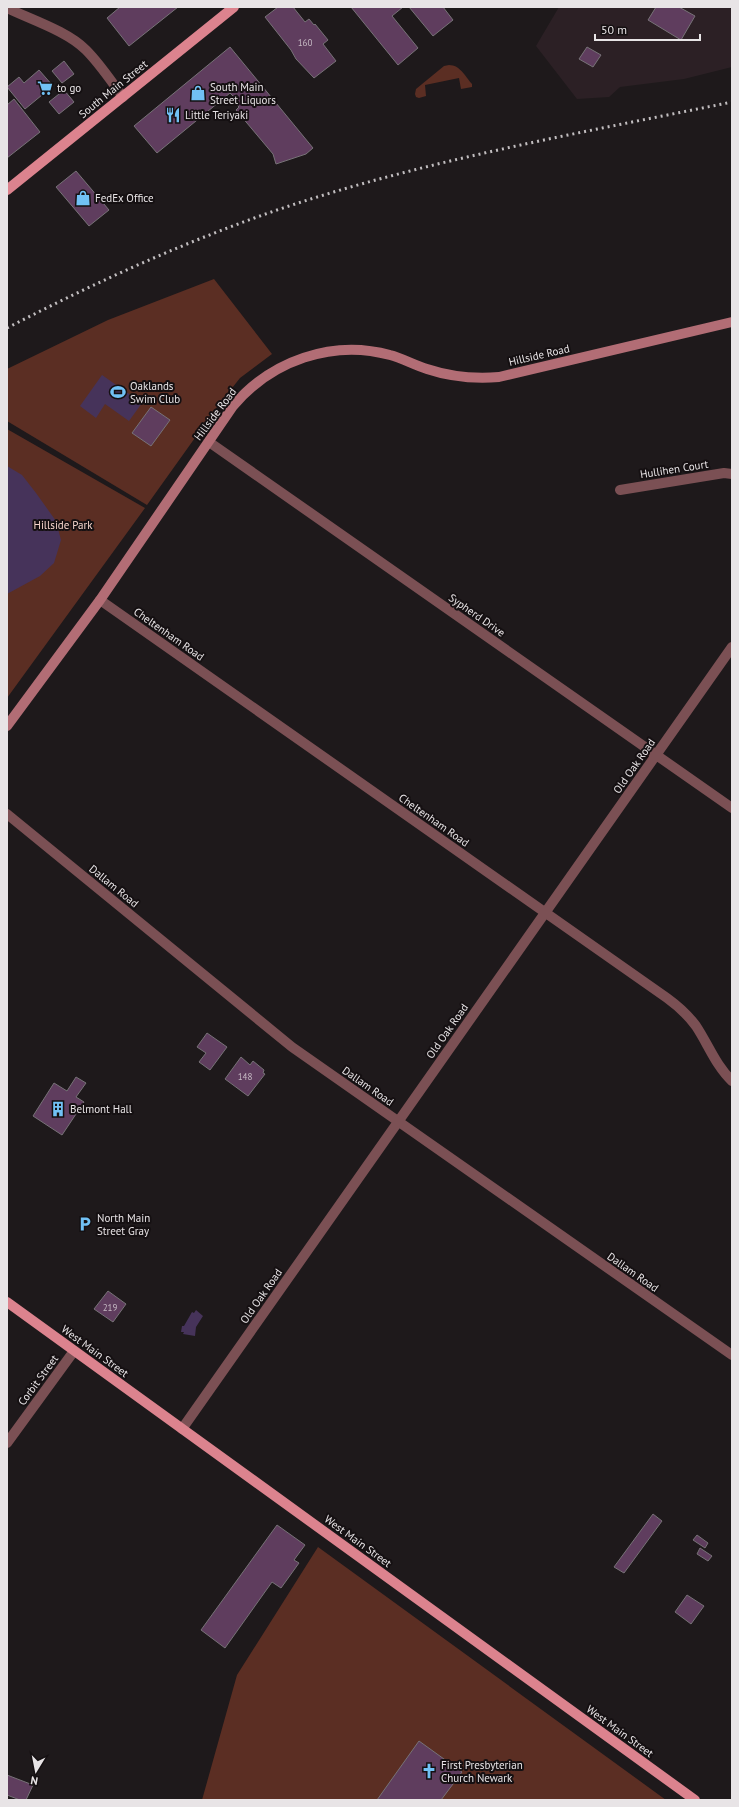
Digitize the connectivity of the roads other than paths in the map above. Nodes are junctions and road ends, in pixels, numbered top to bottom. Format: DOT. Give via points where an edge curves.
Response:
graph roads {
  1 [pos="234,7"];
  2 [pos="7,8"];
  3 [pos="123,97"];
  4 [pos="7,190"];
  5 [pos="732,322"];
  6 [pos="209,442"];
  7 [pos="732,474"];
  8 [pos="620,490"];
  9 [pos="100,600"];
  10 [pos="732,647"];
  11 [pos="7,726"];
  12 [pos="656,755"];
  13 [pos="732,808"];
  14 [pos="7,814"];
  15 [pos="545,912"];
  16 [pos="732,1081"];
  17 [pos="398,1122"];
  18 [pos="7,1302"];
  19 [pos="74,1351"];
  20 [pos="732,1355"];
  21 [pos="182,1429"];
  22 [pos="7,1443"];
  23 [pos="695,1800"];
  1 -- 3 [label="main road, South Main Street"];
  2 -- 3 [label="street" via="64,34 78,44"];
  3 -- 4 [label="main road, South Main Street"];
  5 -- 6 [label="street, Hillside Road" via="493,377 452,376 374,351 316,353 291,362 255,384 237,403"];
  6 -- 9 [label="street, Hillside Road"];
  6 -- 12 [label="street, Sypherd Drive"];
  7 -- 8 [label="street, Hullihen Court" via="724,473"];
  9 -- 11 [label="street, Hillside Road"];
  9 -- 15 [label="street, Cheltenham Road"];
  10 -- 12 [label="street, Old Oak Road"];
  12 -- 13 [label="street, Sypherd Drive"];
  12 -- 15 [label="street, Old Oak Road"];
  14 -- 17 [label="street, Dallam Road" via="274,1032"];
  15 -- 16 [label="street, Cheltenham Road" via="685,1013"];
  15 -- 17 [label="street, Old Oak Road"];
  17 -- 20 [label="street, Dallam Road"];
  17 -- 21 [label="street, Old Oak Road"];
  18 -- 19 [label="main road, West Main Street"];
  19 -- 21 [label="main road, West Main Street"];
  19 -- 22 [label="street, Corbit Street"];
  21 -- 23 [label="main road, West Main Street"];
}
